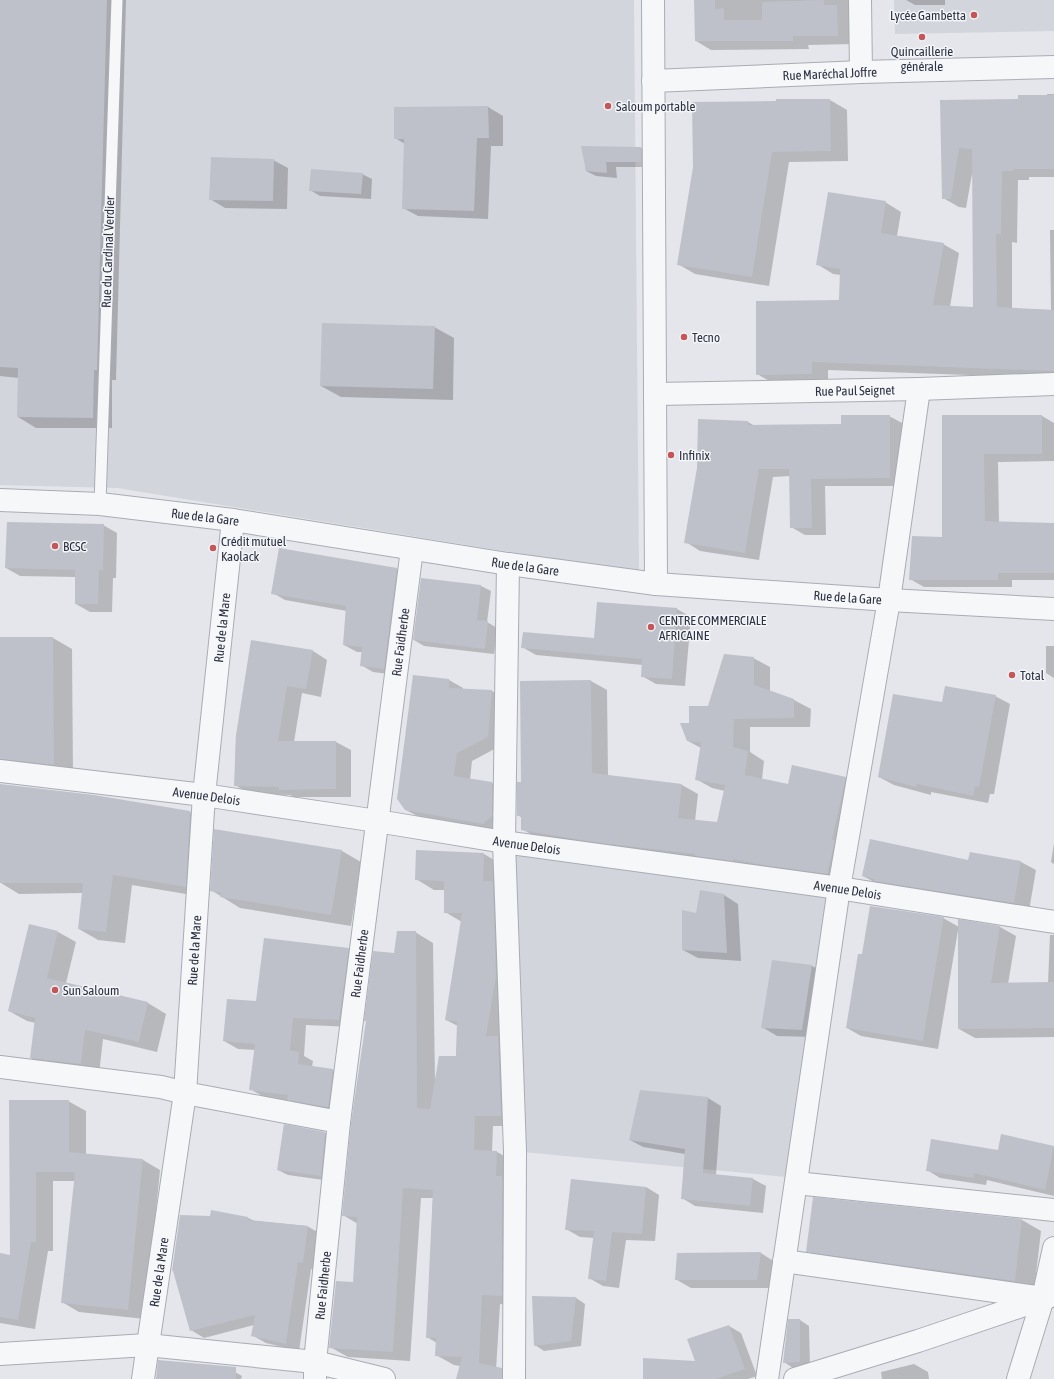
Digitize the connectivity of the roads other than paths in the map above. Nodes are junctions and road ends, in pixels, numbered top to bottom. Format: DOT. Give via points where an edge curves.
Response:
graph roads {
  1 [pos="117,0"];
  2 [pos="653,0"];
  3 [pos="860,0"];
  4 [pos="1054,67"];
  5 [pos="861,72"];
  6 [pos="653,81"];
  7 [pos="1054,384"];
  8 [pos="919,389"];
  9 [pos="656,394"];
  10 [pos="0,500"];
  11 [pos="100,504"];
  12 [pos="233,520"];
  13 [pos="412,549"];
  14 [pos="508,564"];
  15 [pos="656,584"];
  16 [pos="889,600"];
  17 [pos="1054,609"];
  18 [pos="0,771"];
  19 [pos="204,795"];
  20 [pos="377,821"];
  21 [pos="504,842"];
  22 [pos="840,888"];
  23 [pos="1054,922"];
  24 [pos="0,1066"];
  25 [pos="185,1093"];
  26 [pos="339,1122"];
  27 [pos="796,1183"];
  28 [pos="1054,1210"];
  29 [pos="1054,1248"];
  30 [pos="784,1261"];
  31 [pos="1048,1297"];
  32 [pos="147,1345"];
  33 [pos="0,1354"];
  34 [pos="315,1370"];
  35 [pos="143,1379"];
  36 [pos="384,1379"];
  37 [pos="514,1379"];
  38 [pos="767,1379"];
  39 [pos="795,1379"];
  40 [pos="1018,1379"];
  1 -- 11 [label="lane, Rue du Cardinal Verdier"];
  2 -- 6 [label="street"];
  3 -- 5 [label="street"];
  4 -- 5 [label="street, Rue Maréchal Joffre"];
  5 -- 6 [label="street, Rue Maréchal Joffre"];
  6 -- 9 [label="street"];
  7 -- 8 [label="street, Rue Paul Seignet"];
  8 -- 9 [label="street, Rue Paul Seignet"];
  8 -- 16 [label="street"];
  9 -- 15 [label="street"];
  10 -- 11 [label="street, Rue de la Gare"];
  11 -- 12 [label="street, Rue de la Gare"];
  12 -- 13 [label="street, Rue de la Gare"];
  12 -- 19 [label="street, Rue de la Mare"];
  13 -- 14 [label="street, Rue de la Gare"];
  13 -- 20 [label="street, Rue Faidherbe"];
  14 -- 15 [label="street, Rue de la Gare"];
  14 -- 21 [label="street"];
  15 -- 16 [label="street, Rue de la Gare"];
  16 -- 17 [label="street, Rue de la Gare"];
  16 -- 22 [label="street"];
  18 -- 19 [label="street, Avenue Delois"];
  19 -- 20 [label="street, Avenue Delois"];
  19 -- 25 [label="street, Rue de la Mare"];
  20 -- 21 [label="street, Avenue Delois"];
  20 -- 26 [label="street, Rue Faidherbe"];
  21 -- 22 [label="street, Avenue Delois"];
  21 -- 37 [label="street" via="515,1151"];
  22 -- 23 [label="street, Avenue Delois"];
  22 -- 27 [label="street"];
  24 -- 25 [label="street" via="161,1087"];
  25 -- 26 [label="street"];
  25 -- 32 [label="street, Rue de la Mare"];
  26 -- 34 [label="street, Rue Faidherbe"];
  27 -- 28 [label="street"];
  27 -- 30 [label="street"];
  29 -- 31 [label="street"];
  30 -- 31 [label="street"];
  30 -- 38 [label="street"];
  31 -- 39 [label="street"];
  31 -- 40 [label="street"];
  32 -- 33 [label="street"];
  32 -- 34 [label="street"];
  32 -- 35 [label="street, Rue de la Mare"];
  34 -- 36 [label="street"];
}
